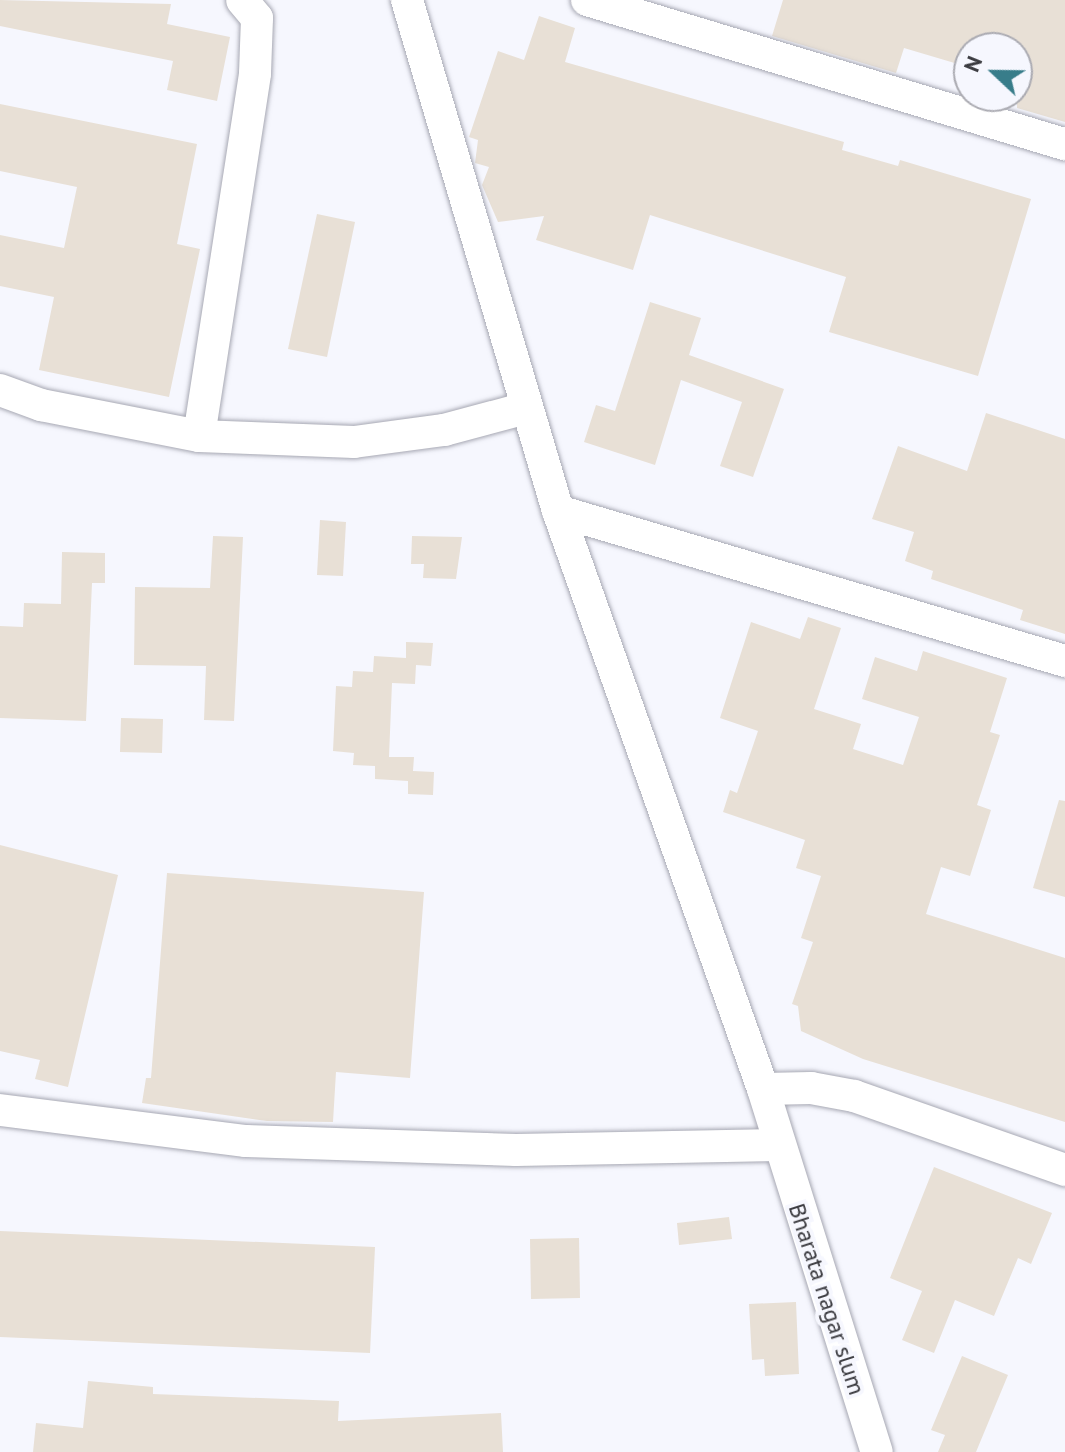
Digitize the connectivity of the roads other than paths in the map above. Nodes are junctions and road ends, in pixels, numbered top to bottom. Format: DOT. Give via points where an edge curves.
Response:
graph roads {
  1 [pos="242,0"];
  2 [pos="407,0"];
  3 [pos="587,0"];
  4 [pos="654,10"];
  5 [pos="1065,144"];
  6 [pos="0,390"];
  7 [pos="526,408"];
  8 [pos="199,436"];
  9 [pos="558,511"];
  10 [pos="1065,661"];
  11 [pos="763,1089"];
  12 [pos="0,1110"];
  13 [pos="778,1145"];
  14 [pos="1065,1170"];
  15 [pos="877,1452"];
  1 -- 8 [label="street" via="257,18 255,73"];
  2 -- 7 [label="street, Bharata nagar slum"];
  3 -- 4 [label="street"];
  4 -- 5 [label="street"];
  6 -- 8 [label="street" via="41,405"];
  7 -- 8 [label="street" via="444,430 354,442"];
  7 -- 9 [label="street, Bharata nagar slum"];
  9 -- 10 [label="street"];
  9 -- 11 [label="street, Bharata nagar slum"];
  11 -- 13 [label="street, Bharata nagar slum"];
  11 -- 14 [label="street" via="811,1088 854,1096"];
  12 -- 13 [label="street" via="246,1141 516,1150"];
  13 -- 15 [label="street, Bharata nagar slum"];
}
